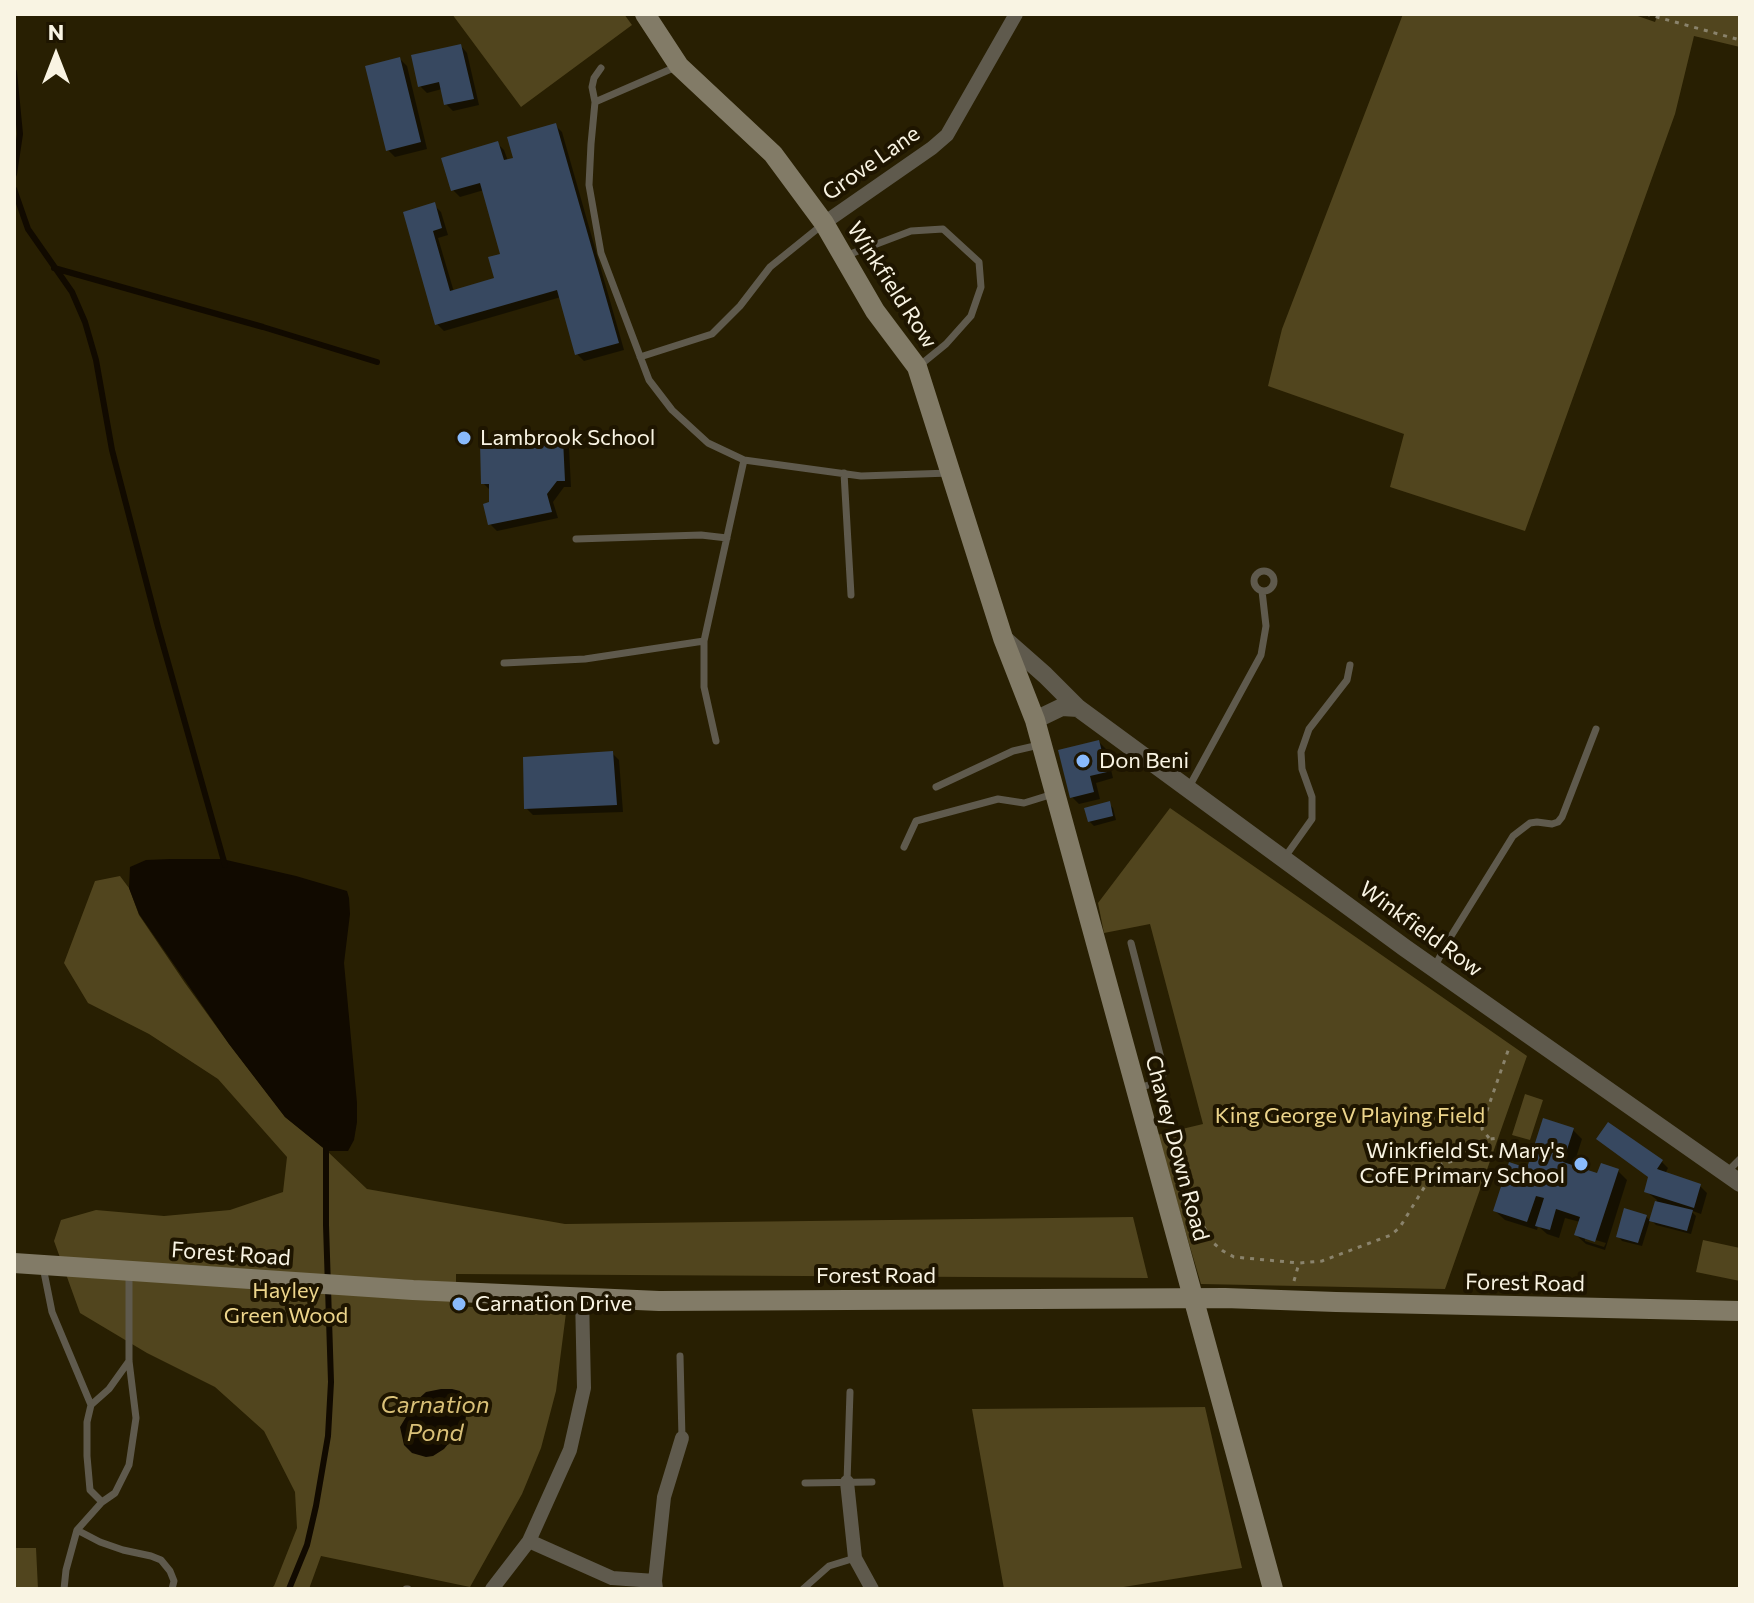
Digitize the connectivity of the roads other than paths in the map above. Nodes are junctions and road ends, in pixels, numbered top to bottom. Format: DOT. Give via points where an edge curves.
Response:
graph roads {
  1 [pos="645,14"];
  2 [pos="1016,14"];
  3 [pos="679,66"];
  4 [pos="601,68"];
  5 [pos="595,102"];
  6 [pos="824,223"];
  7 [pos="843,257"];
  8 [pos="640,357"];
  9 [pos="917,367"];
  10 [pos="744,460"];
  11 [pos="844,473"];
  12 [pos="952,473"];
  13 [pos="727,538"];
  14 [pos="576,539"];
  15 [pos="1262,591"];
  16 [pos="851,595"];
  17 [pos="1003,638"];
  18 [pos="704,641"];
  19 [pos="504,663"];
  20 [pos="1350,665"];
  21 [pos="1078,708"];
  22 [pos="1035,720"];
  23 [pos="1596,729"];
  24 [pos="716,741"];
  25 [pos="1041,744"];
  26 [pos="936,787"];
  27 [pos="1188,789"];
  28 [pos="1055,794"];
  29 [pos="904,847"];
  30 [pos="1284,859"];
  31 [pos="1131,943"];
  32 [pos="1434,968"];
  33 [pos="1136,1088"];
  34 [pos="1740,1159"];
  35 [pos="1733,1178"];
  36 [pos="14,1263"];
  37 [pos="43,1265"];
  38 [pos="129,1271"];
  39 [pos="582,1296"];
  40 [pos="1194,1298"];
  41 [pos="1740,1311"];
  42 [pos="680,1356"];
  43 [pos="129,1361"];
  44 [pos="850,1392"];
  45 [pos="91,1405"];
  46 [pos="682,1438"];
  47 [pos="847,1482"];
  48 [pos="872,1482"];
  49 [pos="805,1483"];
  50 [pos="102,1502"];
  51 [pos="77,1530"];
  52 [pos="529,1541"];
  53 [pos="855,1558"];
  54 [pos="656,1585"];
  55 [pos="64,1589"];
  56 [pos="172,1589"];
  57 [pos="492,1589"];
  58 [pos="803,1589"];
  59 [pos="872,1589"];
  60 [pos="1273,1589"];
  1 -- 3 [label="main road, Winkfield Row"];
  2 -- 6 [label="street, Grove Lane" via="947,135"];
  3 -- 5 [label="lane"];
  3 -- 6 [label="main road, Winkfield Row" via="773,154"];
  4 -- 5 [label="lane" via="592,87"];
  5 -- 8 [label="lane" via="589,185 601,253"];
  6 -- 7 [label="main road, Winkfield Row"];
  6 -- 8 [label="lane" via="770,267 712,334"];
  7 -- 9 [label="main road, Winkfield Row"];
  7 -- 9 [label="lane" via="911,231 943,229 979,262 981,287 971,316"];
  8 -- 10 [label="lane" via="649,380 672,410 708,443"];
  9 -- 12 [label="main road, Winkfield Row"];
  10 -- 11 [label="lane"];
  10 -- 13 [label="lane"];
  11 -- 12 [label="lane"];
  11 -- 16 [label="lane"];
  12 -- 17 [label="main road, Winkfield Row"];
  13 -- 14 [label="lane"];
  13 -- 18 [label="lane"];
  15 -- 27 [label="lane" via="1266,626 1261,655"];
  17 -- 21 [label="street, Winkfield Row"];
  17 -- 22 [label="main road, Winkfield Row"];
  18 -- 19 [label="lane" via="585,659"];
  18 -- 24 [label="lane" via="704,687"];
  20 -- 30 [label="lane" via="1347,680 1309,729 1301,752 1312,819"];
  21 -- 22 [label="street" via="1062,707"];
  21 -- 27 [label="street, Winkfield Row"];
  22 -- 25 [label="main road, Chavey Down Road"];
  23 -- 32 [label="lane" via="1562,817 1518,830"];
  25 -- 26 [label="lane" via="1013,751"];
  25 -- 28 [label="main road, Chavey Down Road"];
  27 -- 30 [label="street, Winkfield Row"];
  28 -- 29 [label="lane" via="1024,803 998,799 916,821"];
  28 -- 33 [label="main road, Chavey Down Road"];
  30 -- 32 [label="street, Winkfield Row"];
  31 -- 33 [label="lane" via="1163,1066 1159,1082"];
  32 -- 35 [label="street, Winkfield Row"];
  33 -- 40 [label="main road, Chavey Down Road"];
  34 -- 35 [label="lane"];
  36 -- 37 [label="main road, Forest Road"];
  37 -- 38 [label="main road, Forest Road"];
  37 -- 45 [label="lane" via="52,1312"];
  38 -- 39 [label="main road, Forest Road"];
  38 -- 43 [label="lane"];
  39 -- 40 [label="main road, Forest Road" via="659,1301"];
  39 -- 52 [label="street" via="584,1388 570,1450"];
  40 -- 41 [label="main road, Forest Road"];
  40 -- 60 [label="main road, Chavey Down Road"];
  42 -- 46 [label="lane"];
  43 -- 45 [label="lane"];
  43 -- 50 [label="lane" via="136,1418 129,1465 115,1493"];
  44 -- 47 [label="lane"];
  45 -- 50 [label="lane" via="90,1490"];
  46 -- 54 [label="street" via="664,1497"];
  47 -- 48 [label="lane"];
  47 -- 49 [label="lane"];
  47 -- 53 [label="street"];
  50 -- 51 [label="lane"];
  51 -- 55 [label="lane"];
  51 -- 56 [label="lane" via="161,1560 174,1581"];
  52 -- 54 [label="street" via="612,1578"];
  52 -- 57 [label="street"];
  53 -- 58 [label="lane" via="829,1566"];
  53 -- 59 [label="street"];
}
